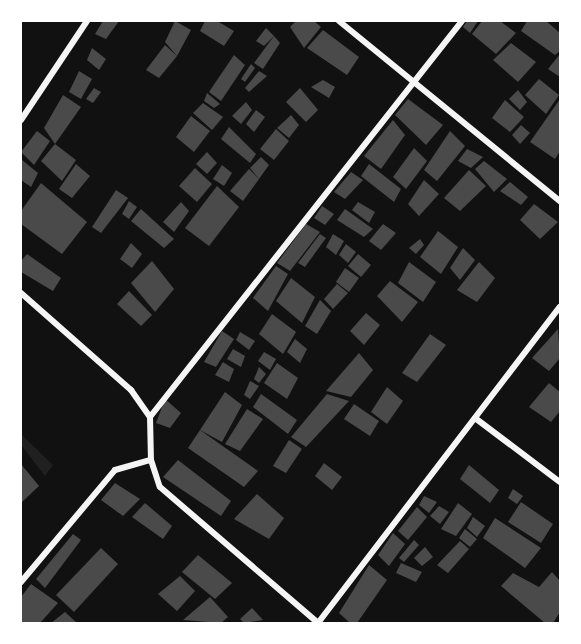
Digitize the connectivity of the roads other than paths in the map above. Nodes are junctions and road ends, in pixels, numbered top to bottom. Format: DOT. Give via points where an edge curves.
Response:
graph roads {
  1 [pos="87,21"];
  2 [pos="339,21"];
  3 [pos="462,21"];
  4 [pos="417,82"];
  5 [pos="21,120"];
  6 [pos="560,201"];
  7 [pos="21,293"];
  8 [pos="560,307"];
  9 [pos="150,417"];
  10 [pos="475,418"];
  11 [pos="151,460"];
  12 [pos="560,482"];
  13 [pos="21,582"];
  14 [pos="318,623"];
  1 -- 5 [label="street"];
  2 -- 4 [label="street"];
  3 -- 4 [label="street"];
  4 -- 6 [label="street"];
  4 -- 9 [label="street"];
  7 -- 9 [label="street" via="131,390"];
  8 -- 10 [label="street"];
  9 -- 11 [label="street"];
  10 -- 12 [label="street"];
  10 -- 14 [label="street"];
  11 -- 13 [label="street" via="115,470"];
  11 -- 14 [label="street" via="160,487"];
}
